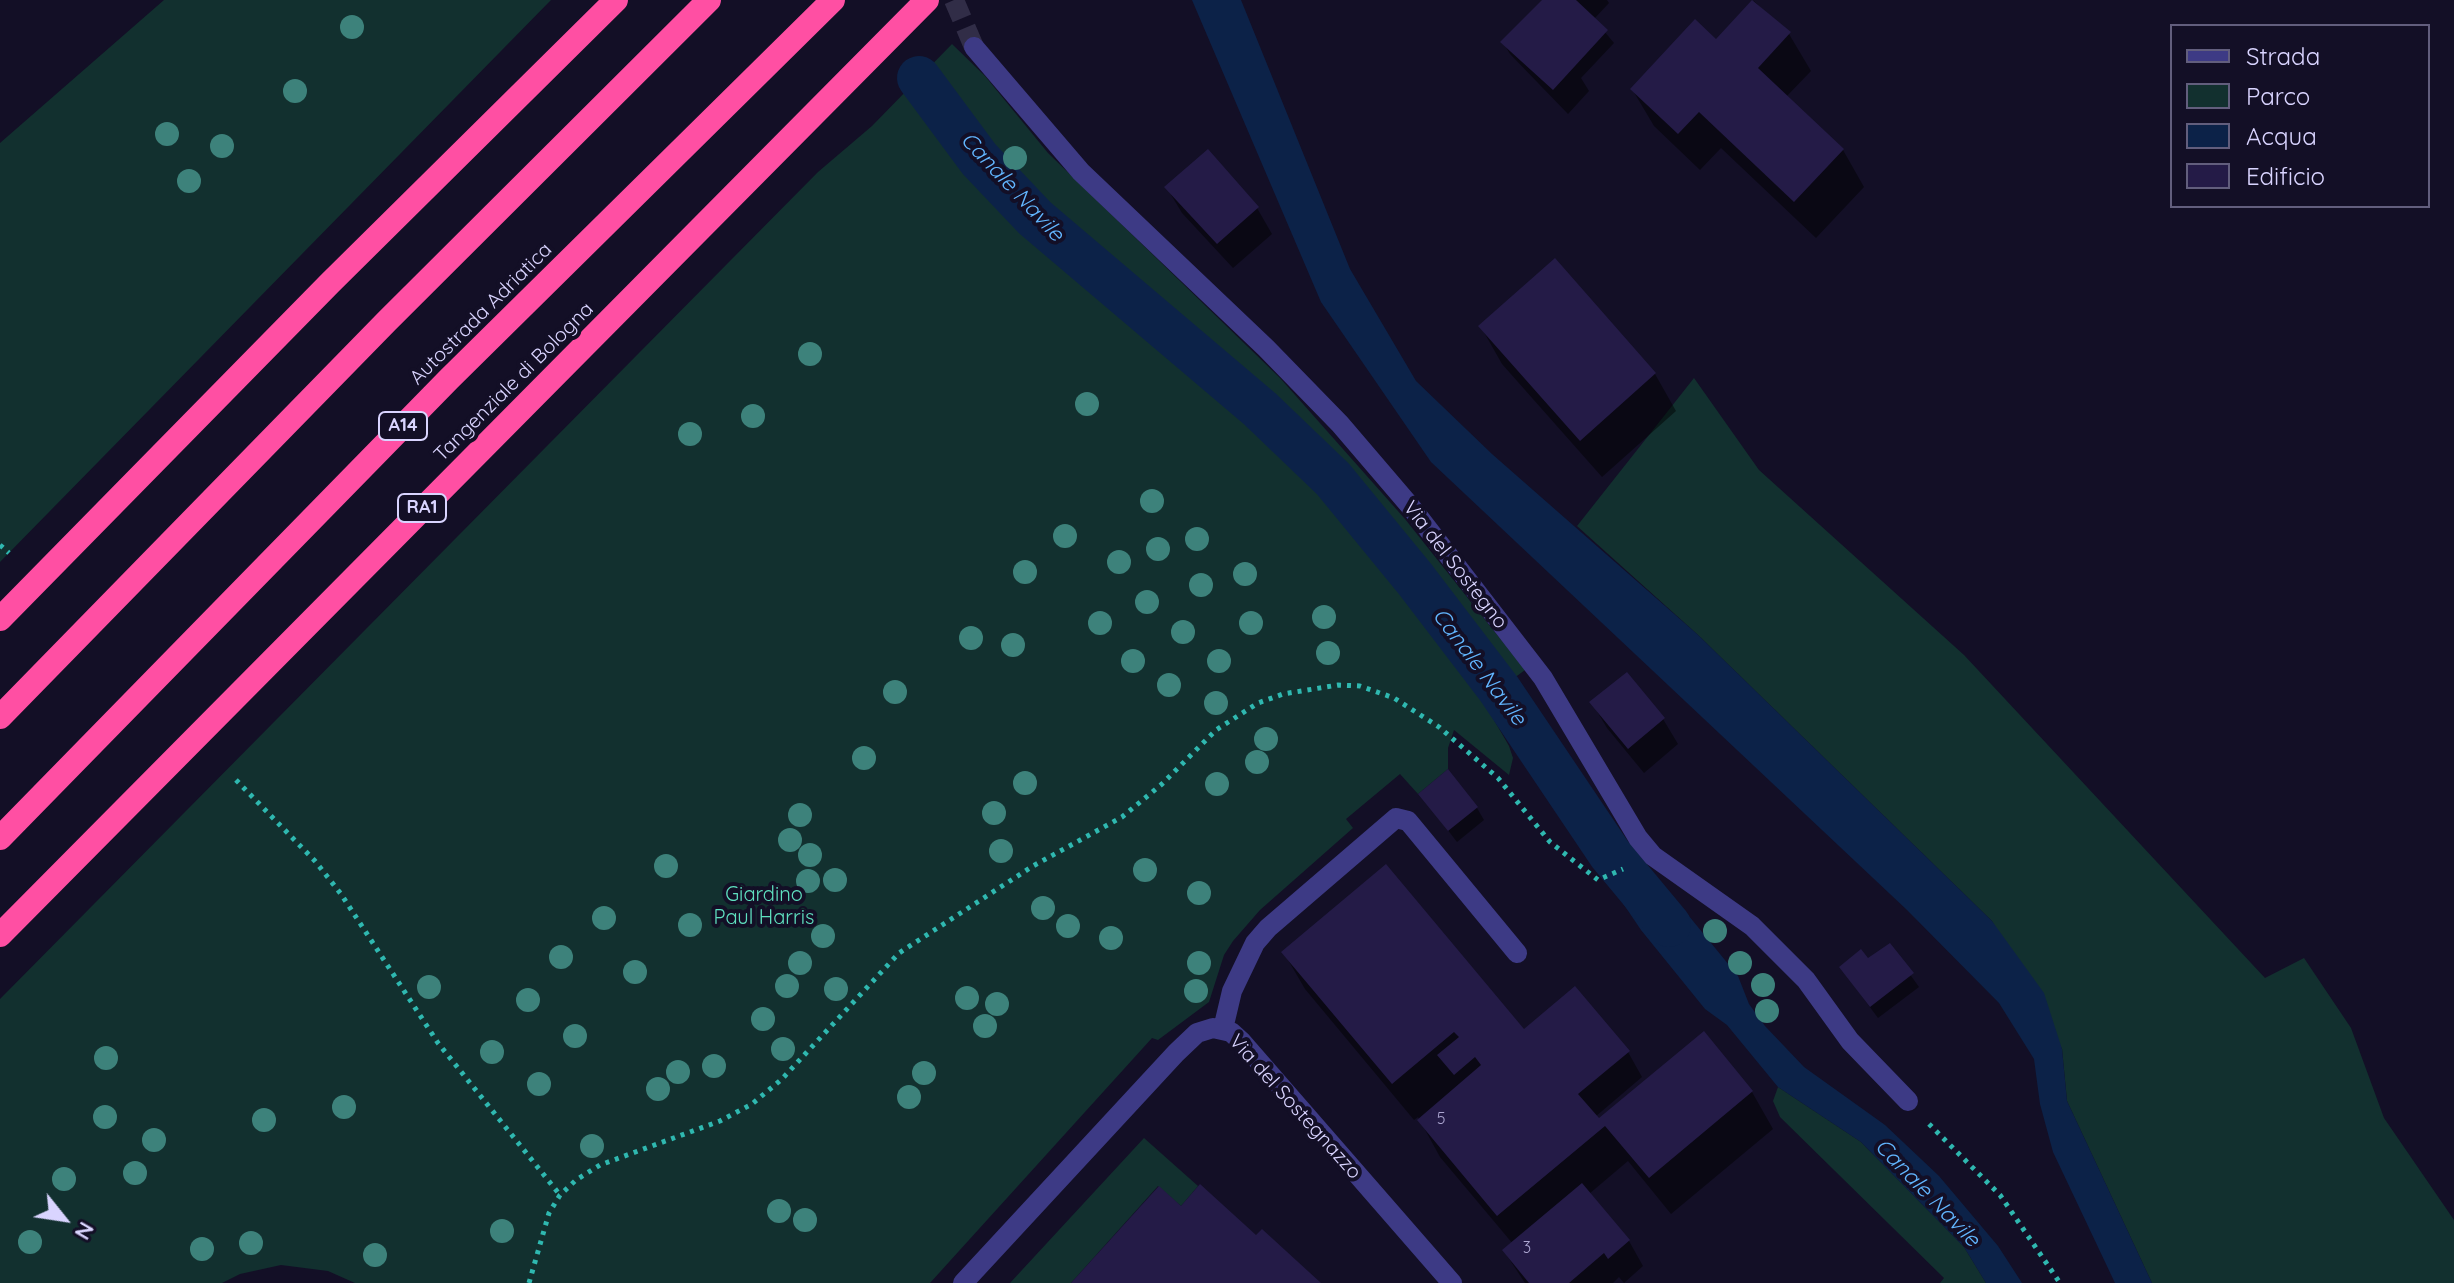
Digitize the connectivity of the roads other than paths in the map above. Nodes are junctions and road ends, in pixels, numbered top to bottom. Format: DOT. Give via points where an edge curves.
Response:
graph roads {
  1 [pos="616,0"];
  2 [pos="709,0"];
  3 [pos="833,0"];
  4 [pos="927,0"];
  5 [pos="974,47"];
  6 [pos="0,619"];
  7 [pos="0,717"];
  8 [pos="0,838"];
  9 [pos="0,935"];
  10 [pos="1517,953"];
  11 [pos="1223,1029"];
  12 [pos="1908,1101"];
  13 [pos="963,1283"];
  14 [pos="1452,1283"];
  1 -- 6 [label="highway"];
  2 -- 7 [label="highway"];
  3 -- 8 [label="highway, Autostrada Adriatica / A14" via="449,379"];
  4 -- 9 [label="highway, Tangenziale di Bologna / RA1"];
  5 -- 12 [label="street, Via del Sostegno" via="1081,172 1266,348 1401,495 1543,678 1653,856 1752,926 1806,980 1850,1041"];
  10 -- 11 [label="street" via="1408,821 1396,818 1255,943 1232,991"];
  11 -- 13 [label="street, Via del Sostegnazzo" via="1197,1033"];
  11 -- 14 [label="street, Via del Sostegnazzo" via="1242,1042"];
}
